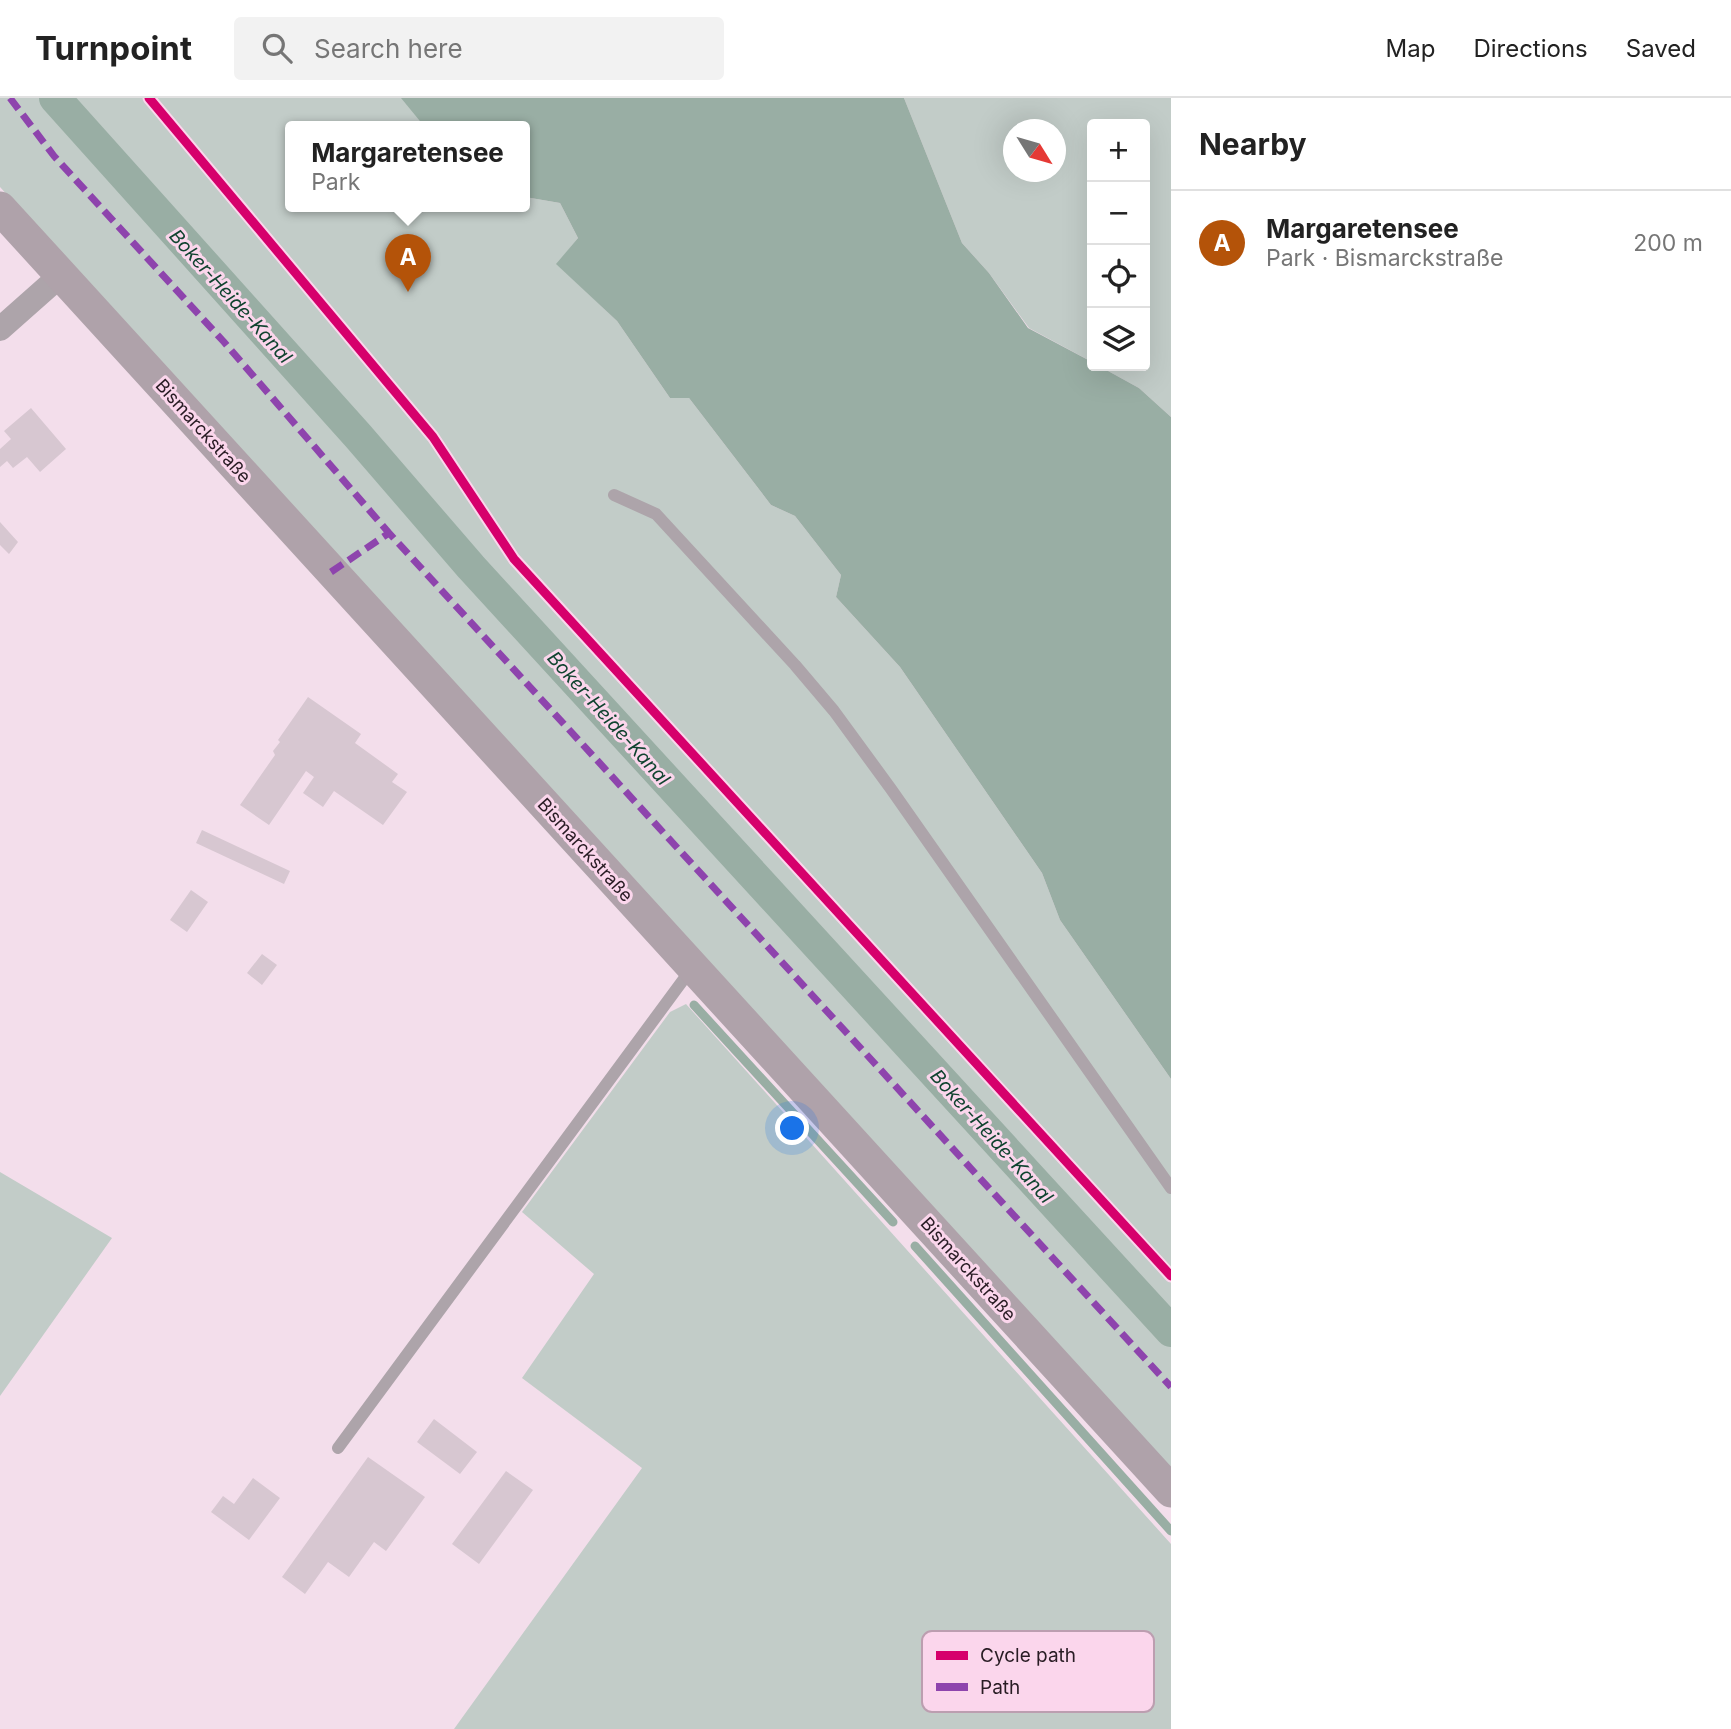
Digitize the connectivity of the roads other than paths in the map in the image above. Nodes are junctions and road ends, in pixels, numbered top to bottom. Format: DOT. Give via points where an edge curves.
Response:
graph roads {
  1 [pos="0,208"];
  2 [pos="61,275"];
  3 [pos="0,329"];
  4 [pos="614,495"];
  5 [pos="692,967"];
  6 [pos="1171,1188"];
  7 [pos="338,1448"];
  8 [pos="1171,1491"];
  1 -- 2 [label="main road, Bismarckstraße"];
  2 -- 3 [label="street"];
  2 -- 5 [label="main road, Bismarckstraße"];
  4 -- 6 [label="lane" via="656,514 834,711"];
  5 -- 7 [label="lane"];
  5 -- 8 [label="main road, Bismarckstraße"];
}
